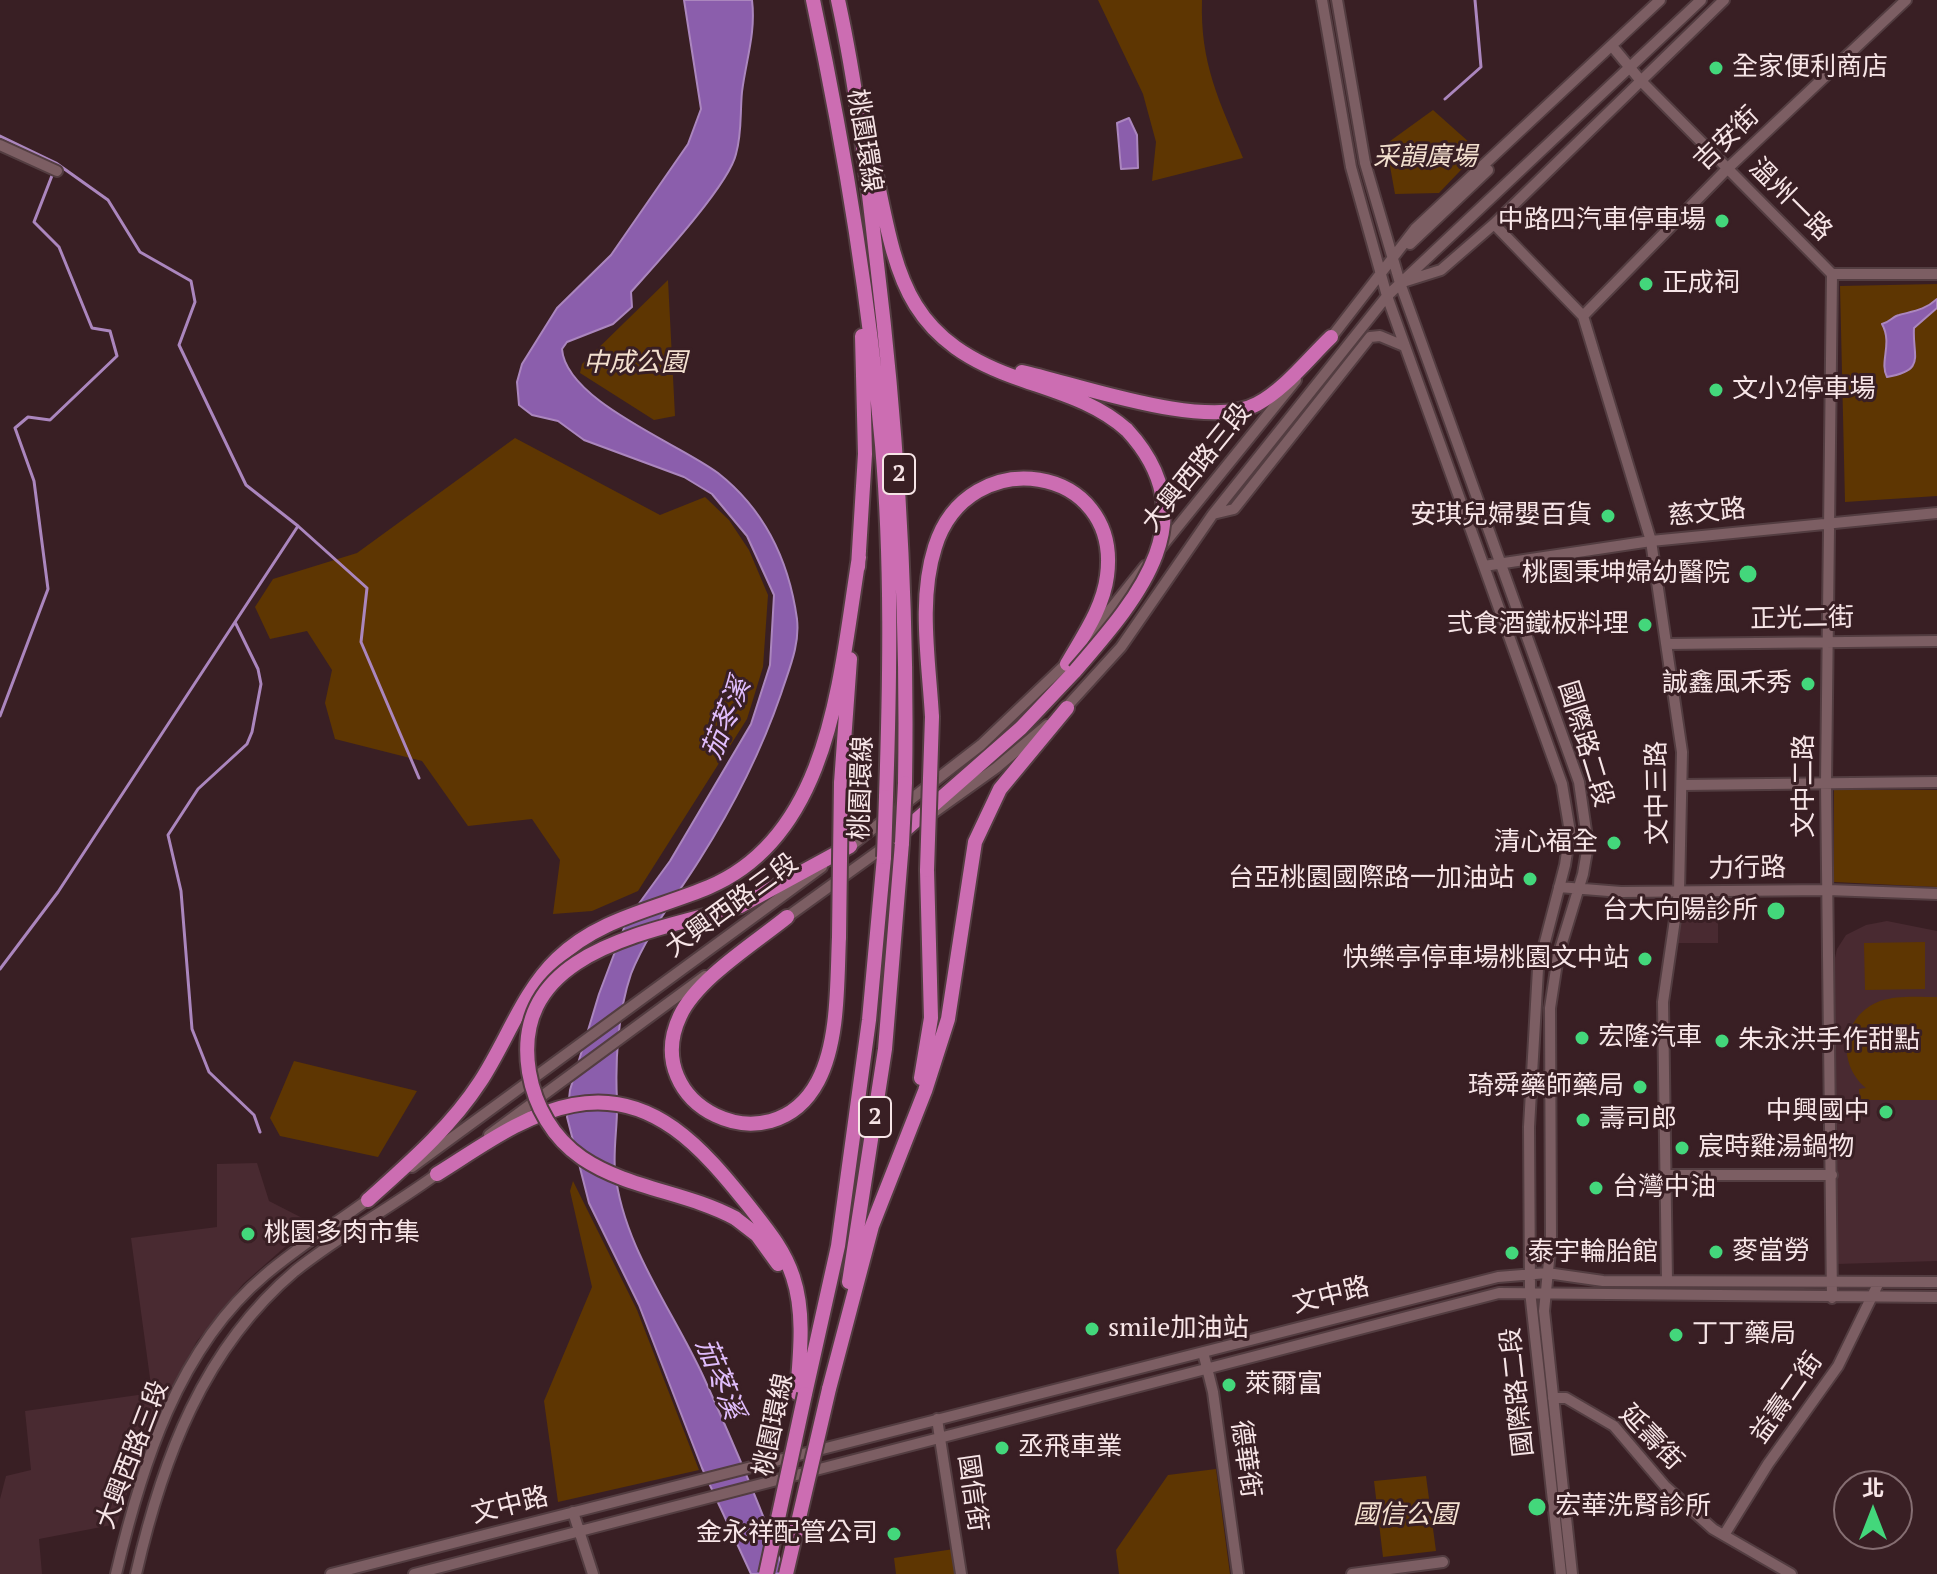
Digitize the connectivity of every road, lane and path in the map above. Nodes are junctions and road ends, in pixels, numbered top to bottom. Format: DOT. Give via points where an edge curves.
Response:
graph roads {
  1 [pos="813,0"];
  2 [pos="838,0"];
  3 [pos="1322,0"];
  4 [pos="1337,0"];
  5 [pos="1660,0"];
  6 [pos="1671,0"];
  7 [pos="1701,0"];
  8 [pos="1724,0"];
  9 [pos="1906,0"];
  10 [pos="1614,49"];
  11 [pos="1630,67"];
  12 [pos="1641,81"];
  13 [pos="0,145"];
  14 [pos="869,165"];
  15 [pos="54,168"];
  16 [pos="1727,169"];
  17 [pos="1494,224"];
  18 [pos="857,250"];
  19 [pos="1394,260"];
  20 [pos="1832,274"];
  21 [pos="1937,274"];
  22 [pos="1381,275"];
  23 [pos="1400,283"];
  24 [pos="1387,296"];
  25 [pos="1583,316"];
  26 [pos="1331,337"];
  27 [pos="951,345"];
  28 [pos="1404,346"];
  29 [pos="1937,513"];
  30 [pos="1213,514"];
  31 [pos="1831,522"];
  32 [pos="1651,541"];
  33 [pos="859,557"];
  34 [pos="1500,562"];
  35 [pos="1484,566"];
  36 [pos="1828,640"];
  37 [pos="1937,641"];
  38 [pos="1667,644"];
  39 [pos="1071,667"];
  40 [pos="1067,708"];
  41 [pos="1937,782"];
  42 [pos="1826,783"];
  43 [pos="1683,785"];
  44 [pos="896,843"];
  45 [pos="850,846"];
  46 [pos="1559,887"];
  47 [pos="1578,890"];
  48 [pos="1828,890"];
  49 [pos="1679,892"];
  50 [pos="1937,894"];
  51 [pos="787,917"];
  52 [pos="899,1152"];
  53 [pos="437,1174"];
  54 [pos="1665,1175"];
  55 [pos="1832,1175"];
  56 [pos="368,1200"];
  57 [pos="1530,1273"];
  58 [pos="1547,1273"];
  59 [pos="1667,1281"];
  60 [pos="1832,1282"];
  61 [pos="1879,1282"];
  62 [pos="1937,1282"];
  63 [pos="1530,1291"];
  64 [pos="1544,1292"];
  65 [pos="1937,1297"];
  66 [pos="1832,1298"];
  67 [pos="1870,1298"];
  68 [pos="799,1320"];
  69 [pos="1203,1352"];
  70 [pos="1208,1369"];
  71 [pos="829,1389"];
  72 [pos="801,1394"];
  73 [pos="1553,1398"];
  74 [pos="937,1419"];
  75 [pos="942,1436"];
  76 [pos="726,1475"];
  77 [pos="732,1492"];
  78 [pos="573,1512"];
  79 [pos="578,1531"];
  80 [pos="1724,1535"];
  81 [pos="1443,1562"];
  82 [pos="116,1574"];
  83 [pos="136,1574"];
  84 [pos="331,1574"];
  85 [pos="414,1574"];
  86 [pos="593,1574"];
  87 [pos="766,1574"];
  88 [pos="786,1574"];
  89 [pos="961,1574"];
  90 [pos="1238,1574"];
  91 [pos="1352,1574"];
  92 [pos="1561,1574"];
  93 [pos="1572,1574"];
  94 [pos="1791,1574"];
  1 -- 18 [label="highway, 桃園環線 / 2"];
  2 -- 14 [label="highway, 桃園環線"];
  3 -- 22 [label="street, 國際路二段" via="1351,167"];
  4 -- 19 [label="street, 國際路二段" via="1365,163"];
  5 -- 10 [label="street, 大興西路三段"];
  6 -- 10 [label="street, 大興西路三段"];
  7 -- 11 [label="street, 大興西路三段"];
  8 -- 12 [label="street, 大興西路三段"];
  9 -- 16 [label="street, 吉安街"];
  10 -- 11 [label="street, 溫州一路"];
  10 -- 19 [label="street, 大興西路三段"];
  11 -- 12 [label="street, 溫州一路"];
  11 -- 23 [label="street, 大興西路三段"];
  12 -- 16 [label="street, 溫州一路"];
  12 -- 17 [label="street, 大興西路三段"];
  13 -- 15 [label="street"];
  14 -- 27 [label="highway" via="904,290"];
  14 -- 44 [label="highway, 桃園環線 / 2, bridge" via="903,530 905,783"];
  16 -- 20 [label="street, 溫州一路"];
  16 -- 25 [label="street, 吉安街"];
  17 -- 23 [label="street, 大興西路三段" via="1441,270"];
  17 -- 25 [label="street"];
  18 -- 33 [label="highway" via="865,410"];
  18 -- 72 [label="highway, 桃園環線 / 2, bridge" via="879,418 888,561 884,857 869,1020 838,1246"];
  19 -- 22 [label="street, 大興西路三段"];
  19 -- 23 [label="street, 國際路二段"];
  20 -- 21 [label="street, 溫州一路"];
  20 -- 31 [label="street, 文中二路"];
  22 -- 24 [label="street, 國際路二段"];
  22 -- 26 [label="street, 大興西路三段"];
  23 -- 24 [label="street, 大興西路三段"];
  23 -- 34 [label="street, 國際路二段"];
  24 -- 28 [label="street, 國際路二段"];
  24 -- 30 [label="street, 大興西路三段"];
  25 -- 32 [label="street, 文中三路"];
  26 -- 27 [label="highway" via="1268,397 1242,410 1214,415 1017,371"];
  26 -- 39 [label="street, 大興西路三段"];
  27 -- 39 [label="highway, bridge" via="993,370 1094,406 1127,430 1156,472 1163,504 1157,553 1140,590"];
  28 -- 30 [label="street" via="1370,337 1234,509"];
  28 -- 35 [label="street, 國際路二段"];
  29 -- 31 [label="street, 慈文路"];
  30 -- 40 [label="street, 大興西路三段" via="1121,647"];
  31 -- 32 [label="street, 慈文路"];
  31 -- 36 [label="street, 文中二路"];
  32 -- 34 [label="street, 慈文路"];
  32 -- 38 [label="street, 文中三路"];
  33 -- 51 [label="highway, bridge" via="841,783 839,937 829,1045 813,1089 792,1111 770,1121 742,1124 712,1116 686,1091 675,1068 672,1043 679,1018 707,982"];
  33 -- 56 [label="highway" via="813,776 794,817 756,860 716,884 609,923 568,949 533,989 452,1121"];
  34 -- 35 [label="street, 慈文路"];
  34 -- 47 [label="street, 國際路二段" via="1579,782 1588,845"];
  35 -- 46 [label="street, 國際路二段" via="1562,784 1570,832"];
  36 -- 37 [label="street, 正光二街"];
  36 -- 38 [label="street, 正光二街"];
  36 -- 42 [label="street, 文中二路"];
  38 -- 43 [label="street, 文中三路"];
  39 -- 44 [label="highway" via="1021,728"];
  39 -- 45 [label="street, 大興西路三段"];
  39 -- 52 [label="highway, bridge" via="1107,579 1109,560 1100,523 1076,495 1057,484 1024,477 994,481 952,513 931,561 926,613 932,717 927,870 930,1030"];
  40 -- 44 [label="street, 大興西路三段"];
  40 -- 52 [label="highway" via="1000,789 981,823 970,864 948,1019"];
  41 -- 42 [label="street"];
  42 -- 43 [label="street"];
  42 -- 48 [label="street, 文中二路"];
  43 -- 49 [label="street, 文中三路"];
  44 -- 51 [label="street, 大興西路三段"];
  44 -- 71 [label="highway, 桃園環線 / 2" via="883,1064"];
  45 -- 56 [label="street, 大興西路三段"];
  45 -- 68 [label="highway, bridge" via="740,906 626,938 584,956 557,979 538,1008 528,1058 540,1110 569,1148 602,1170 735,1218 775,1258 794,1296"];
  46 -- 47 [label="street, 力行路"];
  46 -- 57 [label="street, 國際路二段" via="1533,1006"];
  47 -- 49 [label="street, 力行路"];
  47 -- 58 [label="street, 國際路二段" via="1558,956 1550,1008"];
  48 -- 49 [label="street, 力行路"];
  48 -- 50 [label="street, 力行路"];
  48 -- 55 [label="street, 文中二路"];
  49 -- 54 [label="street, 文中三路" via="1663,1002"];
  51 -- 53 [label="street, 大興西路三段"];
  52 -- 71 [label="highway" via="872,1226"];
  53 -- 68 [label="highway" via="523,1123 574,1104 609,1103 661,1119 692,1139 775,1239 794,1279"];
  53 -- 83 [label="street, 大興西路三段" via="295,1272 234,1339 181,1424 153,1502"];
  54 -- 55 [label="street"];
  54 -- 59 [label="street, 文中三路"];
  55 -- 60 [label="street, 文中二路"];
  56 -- 82 [label="street, 大興西路三段" via="263,1276 212,1333 173,1399 140,1483"];
  57 -- 58 [label="street, 文中路"];
  57 -- 63 [label="street, 國際路二段"];
  57 -- 69 [label="street, 文中路"];
  58 -- 59 [label="street, 文中路" via="1603,1281"];
  58 -- 64 [label="street, 國際路二段"];
  59 -- 60 [label="street, 文中路"];
  60 -- 61 [label="street, 文中路"];
  60 -- 66 [label="street, 文中二路"];
  61 -- 62 [label="street, 文中路"];
  61 -- 67 [label="street, 益壽二街"];
  63 -- 64 [label="street, 文中路"];
  63 -- 70 [label="street, 文中路" via="1499,1293"];
  63 -- 92 [label="street, 國際路二段"];
  64 -- 66 [label="street, 文中路"];
  64 -- 73 [label="street, 國際路二段"];
  65 -- 67 [label="street, 文中路"];
  66 -- 67 [label="street, 文中路"];
  67 -- 80 [label="street, 益壽二街" via="1838,1366"];
  68 -- 72 [label="highway"];
  69 -- 70 [label="street, 德華街"];
  69 -- 74 [label="street, 文中路"];
  70 -- 75 [label="street, 文中路"];
  70 -- 90 [label="street, 德華街"];
  71 -- 88 [label="highway, 桃園環線 / 2, bridge"];
  72 -- 87 [label="highway, 桃園環線, bridge"];
  73 -- 80 [label="street, 延壽街" via="1566,1398 1614,1426 1665,1486"];
  73 -- 93 [label="street, 國際路二段"];
  74 -- 75 [label="street, 國信街"];
  74 -- 76 [label="street, 文中路"];
  75 -- 77 [label="street, 文中路"];
  75 -- 89 [label="street, 國信街"];
  76 -- 77 [label="street"];
  76 -- 78 [label="street, 文中路"];
  77 -- 79 [label="street, 文中路"];
  78 -- 79 [label="street"];
  78 -- 84 [label="street, 文中路"];
  79 -- 85 [label="street, 文中路"];
  79 -- 86 [label="street"];
  80 -- 94 [label="street, 延壽街"];
  81 -- 91 [label="street"];
}
